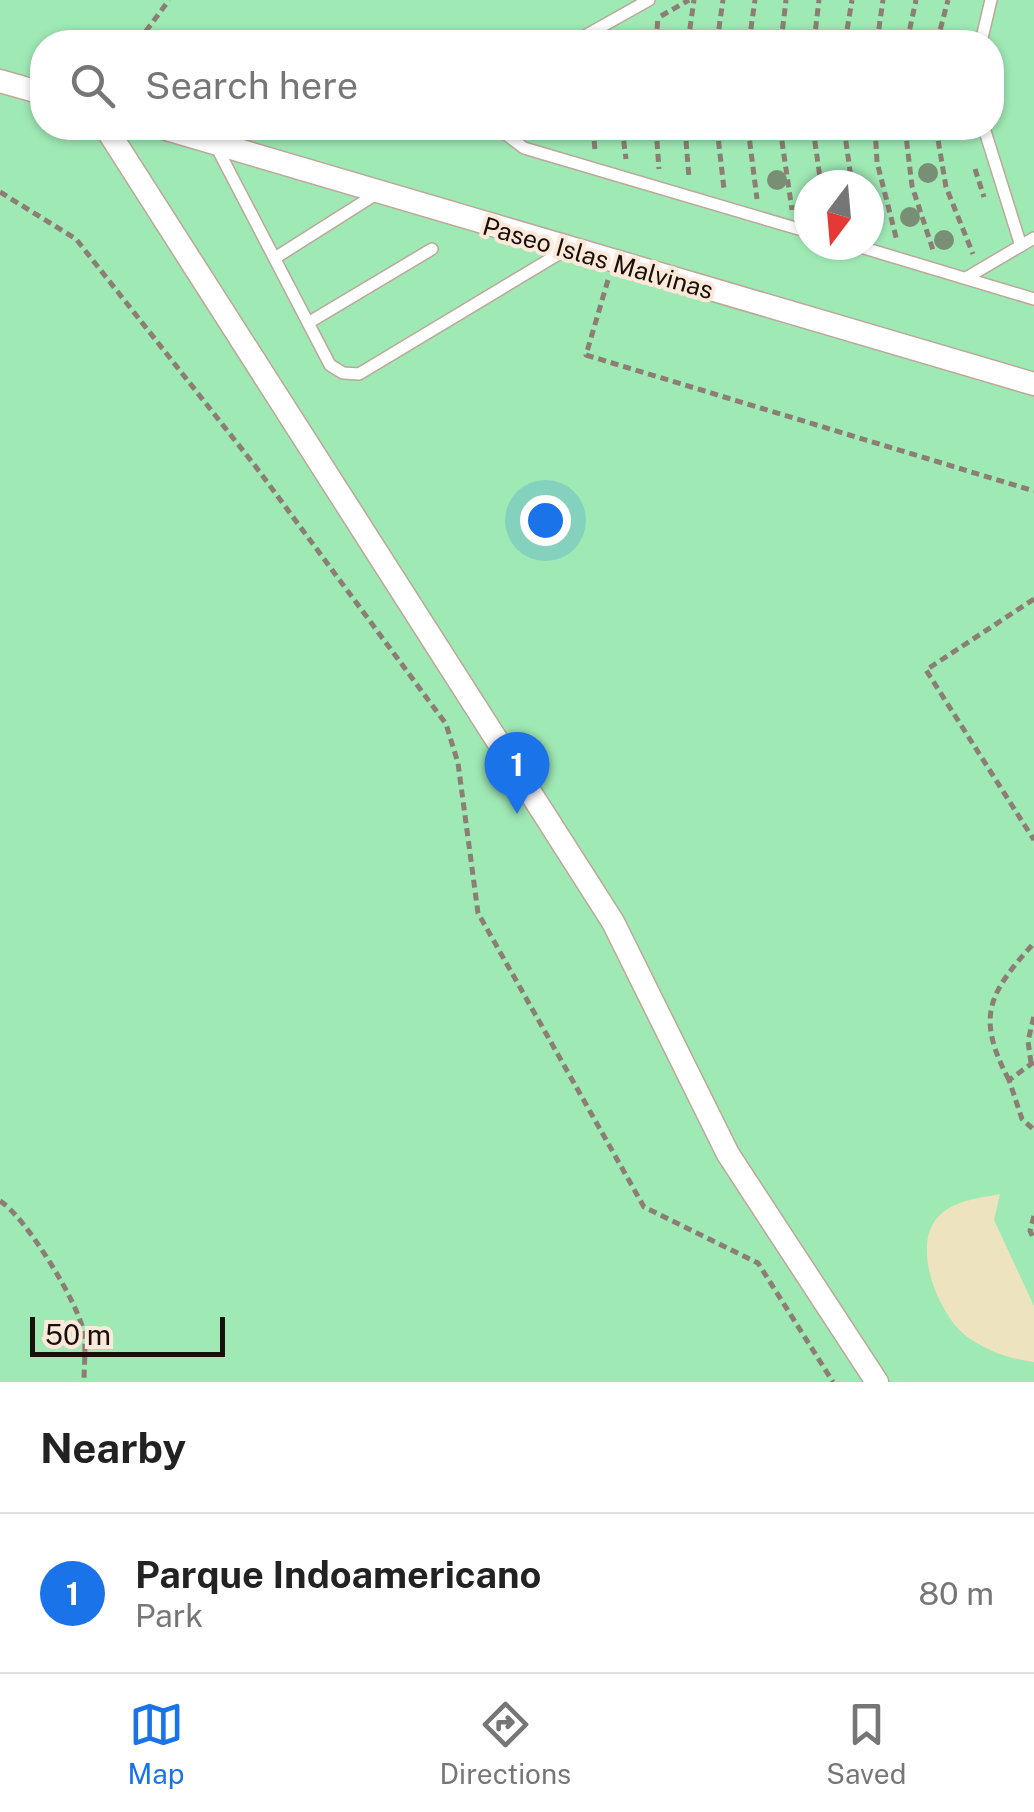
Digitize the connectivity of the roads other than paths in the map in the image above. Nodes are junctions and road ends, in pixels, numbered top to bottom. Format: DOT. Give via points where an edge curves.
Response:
graph roads {
  1 [pos="649,0"];
  2 [pos="990,0"];
  3 [pos="595,30"];
  4 [pos="983,30"];
  5 [pos="0,80"];
  6 [pos="30,89"];
  7 [pos="114,140"];
  8 [pos="204,140"];
  9 [pos="514,140"];
  10 [pos="988,140"];
  11 [pos="214,143"];
  12 [pos="376,194"];
  13 [pos="794,228"];
  14 [pos="1034,238"];
  15 [pos="1021,246"];
  16 [pos="432,249"];
  17 [pos="567,249"];
  18 [pos="884,254"];
  19 [pos="275,258"];
  20 [pos="966,278"];
  21 [pos="1034,299"];
  22 [pos="308,323"];
  23 [pos="1034,384"];
  24 [pos="877,1382"];
  1 -- 3 [label="lane"];
  2 -- 4 [label="lane"];
  5 -- 6 [label="street"];
  7 -- 24 [label="street" via="612,922 728,1154"];
  8 -- 11 [label="street, Paseo Islas Malvinas"];
  9 -- 13 [label="lane"];
  10 -- 15 [label="lane"];
  11 -- 12 [label="street, Paseo Islas Malvinas"];
  11 -- 19 [label="lane"];
  12 -- 17 [label="street, Paseo Islas Malvinas"];
  12 -- 19 [label="lane"];
  14 -- 15 [label="lane"];
  15 -- 20 [label="lane"];
  16 -- 22 [label="lane"];
  17 -- 22 [label="lane" via="358,374 330,365"];
  17 -- 23 [label="street, Paseo Islas Malvinas"];
  18 -- 20 [label="lane"];
  19 -- 22 [label="lane"];
  20 -- 21 [label="lane"];
}
